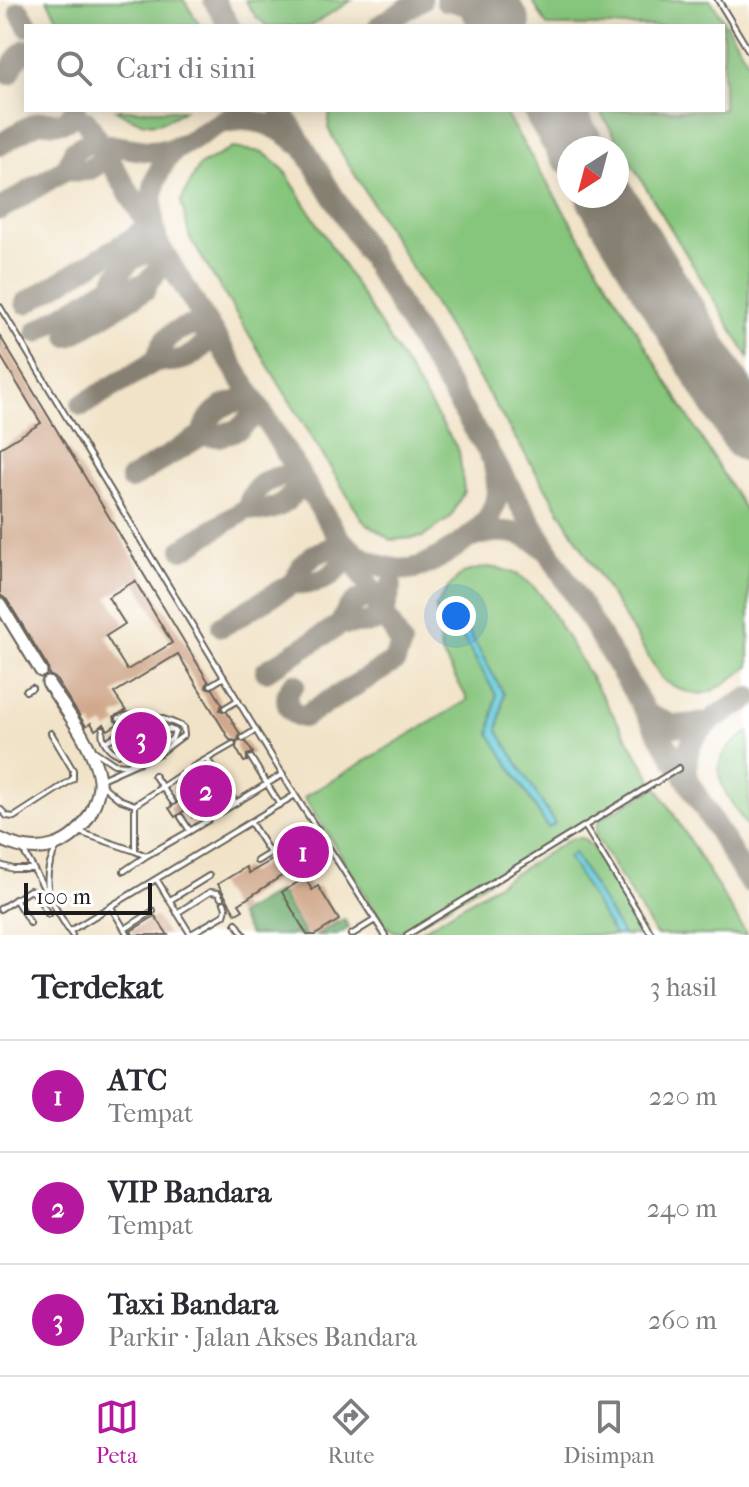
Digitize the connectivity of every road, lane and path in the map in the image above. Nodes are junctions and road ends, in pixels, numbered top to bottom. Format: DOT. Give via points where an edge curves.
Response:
graph roads {
  1 [pos="718,0"];
  2 [pos="749,51"];
  3 [pos="0,307"];
  4 [pos="0,604"];
  5 [pos="41,671"];
  6 [pos="224,677"];
  7 [pos="48,683"];
  8 [pos="211,685"];
  9 [pos="238,700"];
  10 [pos="225,708"];
  11 [pos="119,718"];
  12 [pos="171,728"];
  13 [pos="103,729"];
  14 [pos="256,730"];
  15 [pos="51,733"];
  16 [pos="243,738"];
  17 [pos="105,742"];
  18 [pos="233,744"];
  19 [pos="87,747"];
  20 [pos="251,758"];
  21 [pos="207,759"];
  22 [pos="193,767"];
  23 [pos="679,768"];
  24 [pos="283,774"];
  25 [pos="154,775"];
  26 [pos="180,775"];
  27 [pos="220,778"];
  28 [pos="99,782"];
  29 [pos="267,784"];
  30 [pos="224,786"];
  31 [pos="162,787"];
  32 [pos="295,795"];
  33 [pos="173,802"];
  34 [pos="236,803"];
  35 [pos="135,805"];
  36 [pos="280,805"];
  37 [pos="0,809"];
  38 [pos="221,812"];
  39 [pos="181,817"];
  40 [pos="208,820"];
  41 [pos="251,823"];
  42 [pos="586,827"];
  43 [pos="318,829"];
  44 [pos="190,831"];
  45 [pos="79,832"];
  46 [pos="0,839"];
  47 [pos="58,846"];
  48 [pos="22,848"];
  49 [pos="135,851"];
  50 [pos="270,853"];
  51 [pos="146,856"];
  52 [pos="257,861"];
  53 [pos="0,865"];
  54 [pos="33,869"];
  55 [pos="124,871"];
  56 [pos="209,876"];
  57 [pos="157,880"];
  58 [pos="48,895"];
  59 [pos="15,899"];
  60 [pos="170,900"];
  61 [pos="40,901"];
  62 [pos="111,907"];
  63 [pos="0,909"];
  64 [pos="153,911"];
  65 [pos="177,913"];
  66 [pos="48,914"];
  67 [pos="375,920"];
  68 [pos="30,923"];
  69 [pos="236,923"];
  70 [pos="125,929"];
  71 [pos="71,933"];
  72 [pos="191,934"];
  73 [pos="128,935"];
  74 [pos="244,935"];
  75 [pos="351,935"];
  76 [pos="385,935"];
  77 [pos="407,935"];
  78 [pos="652,935"];
  1 -- 2 [label="lane"];
  3 -- 6 [label="lane"];
  4 -- 5 [label="street"];
  6 -- 8 [label="lane"];
  6 -- 9 [label="lane"];
  7 -- 19 [label="street"];
  9 -- 10 [label="lane"];
  9 -- 14 [label="lane"];
  11 -- 28 [label="lane" via="136,714 176,723 185,731 160,753"];
  12 -- 17 [label="lane" via="141,722"];
  12 -- 17 [label="lane" via="122,753 113,752"];
  12 -- 19 [label="lane" via="172,739 128,765 114,764"];
  13 -- 17 [label="lane"];
  14 -- 16 [label="lane"];
  14 -- 24 [label="lane"];
  15 -- 37 [label="lane" via="73,779 14,817"];
  18 -- 21 [label="lane"];
  19 -- 28 [label="street"];
  20 -- 29 [label="lane"];
  21 -- 22 [label="lane"];
  21 -- 27 [label="lane"];
  23 -- 42 [label="lane"];
  24 -- 29 [label="lane"];
  24 -- 32 [label="lane"];
  25 -- 31 [label="lane"];
  26 -- 31 [label="lane"];
  28 -- 35 [label="lane"];
  28 -- 45 [label="street"];
  29 -- 34 [label="lane"];
  29 -- 36 [label="lane"];
  30 -- 34 [label="lane"];
  31 -- 33 [label="lane"];
  31 -- 35 [label="lane"];
  32 -- 36 [label="lane"];
  32 -- 43 [label="lane"];
  34 -- 38 [label="lane"];
  35 -- 49 [label="lane"];
  36 -- 41 [label="lane"];
  39 -- 44 [label="lane"];
  40 -- 44 [label="lane"];
  41 -- 50 [label="lane"];
  41 -- 57 [label="lane"];
  42 -- 77 [label="lane"];
  42 -- 78 [label="lane"];
  43 -- 50 [label="lane"];
  43 -- 67 [label="lane"];
  44 -- 51 [label="lane"];
  45 -- 47 [label="street"];
  45 -- 49 [label="lane"];
  46 -- 48 [label="street"];
  47 -- 48 [label="street"];
  47 -- 58 [label="lane" via="47,867"];
  48 -- 54 [label="lane"];
  49 -- 51 [label="lane"];
  50 -- 52 [label="lane"];
  51 -- 55 [label="lane"];
  53 -- 54 [label="lane"];
  54 -- 58 [label="lane"];
  56 -- 60 [label="lane"];
  57 -- 60 [label="lane"];
  57 -- 62 [label="lane"];
  58 -- 61 [label="lane"];
  58 -- 71 [label="lane"];
  59 -- 61 [label="lane" via="30,890"];
  59 -- 63 [label="lane"];
  59 -- 68 [label="lane"];
  60 -- 65 [label="lane"];
  61 -- 66 [label="lane"];
  62 -- 70 [label="lane"];
  62 -- 71 [label="lane"];
  64 -- 70 [label="lane"];
  65 -- 72 [label="lane"];
  65 -- 72 [label="lane" via="210,892 218,893 224,915"];
  67 -- 75 [label="lane"];
  67 -- 76 [label="lane"];
  69 -- 74 [label="lane"];
  70 -- 73 [label="lane"];
}
